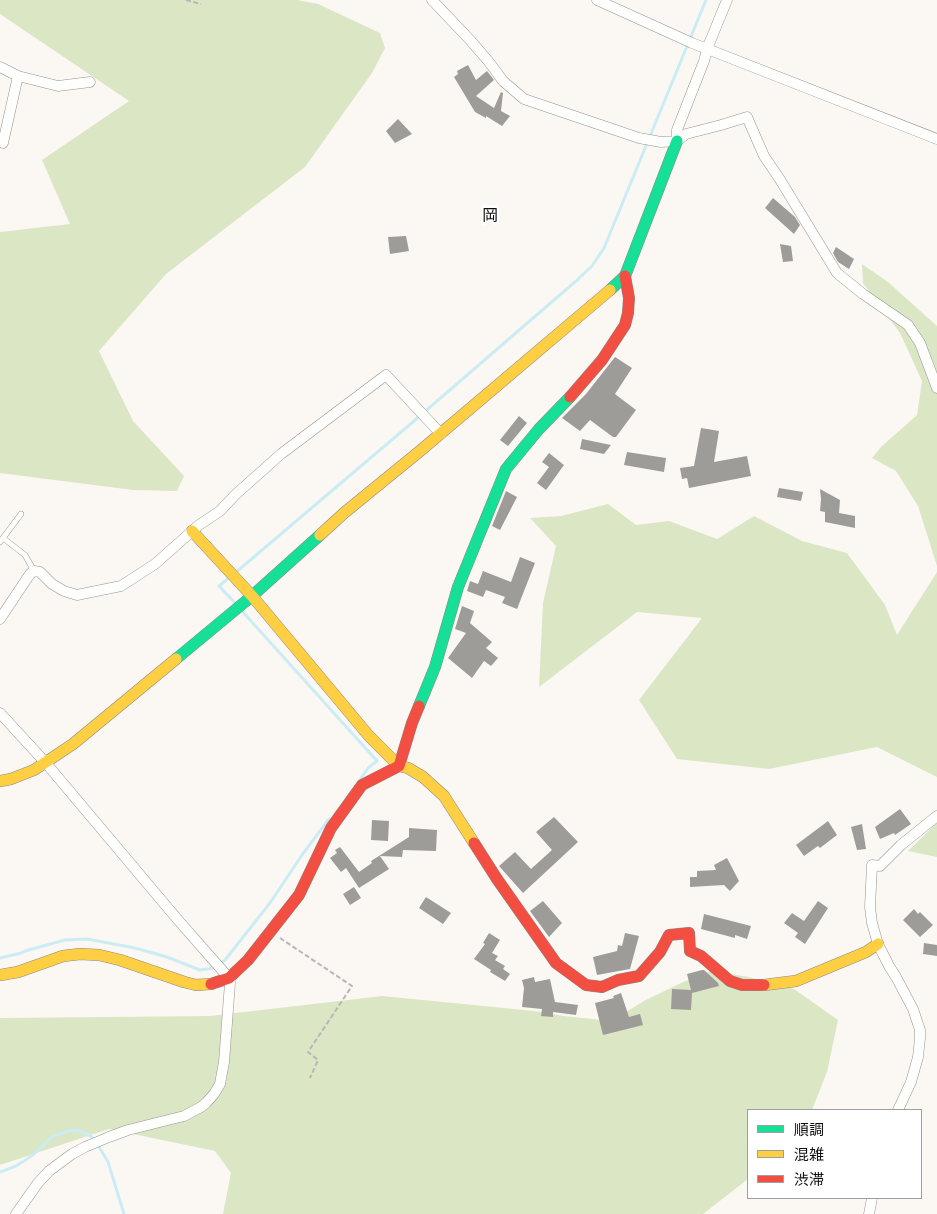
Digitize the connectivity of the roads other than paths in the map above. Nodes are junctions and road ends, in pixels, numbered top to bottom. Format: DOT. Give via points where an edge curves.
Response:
graph roads {
  1 [pos="432,0"];
  2 [pos="597,0"];
  3 [pos="727,0"];
  4 [pos="707,48"];
  5 [pos="0,67"];
  6 [pos="18,76"];
  7 [pos="90,82"];
  8 [pos="937,139"];
  9 [pos="677,141"];
  10 [pos="3,143"];
  11 [pos="625,276"];
  12 [pos="937,388"];
  13 [pos="440,434"];
  14 [pos="21,514"];
  15 [pos="192,531"];
  16 [pos="1,540"];
  17 [pos="34,571"];
  18 [pos="252,596"];
  19 [pos="0,619"];
  20 [pos="0,713"];
  21 [pos="45,762"];
  22 [pos="399,766"];
  23 [pos="0,781"];
  24 [pos="937,816"];
  25 [pos="878,944"];
  26 [pos="0,975"];
  27 [pos="229,978"];
  28 [pos="898,1109"];
  29 [pos="872,1199"];
  30 [pos="16,1214"];
  31 [pos="869,1214"];
  1 -- 9 [label="street" via="503,81 524,99 638,138"];
  2 -- 4 [label="street"];
  3 -- 4 [label="street"];
  4 -- 8 [label="street"];
  4 -- 9 [label="street" via="677,130"];
  5 -- 6 [label="street"];
  6 -- 7 [label="street" via="58,86"];
  6 -- 10 [label="street"];
  9 -- 11 [label="street"];
  9 -- 12 [label="street" via="686,134 746,117 764,156 838,273 908,325 920,344"];
  11 -- 13 [label="street"];
  11 -- 22 [label="street" via="629,298 624,324 596,367 506,469 458,588 435,668 412,723"];
  13 -- 15 [label="street" via="386,375 282,454 220,511"];
  13 -- 18 [label="street" via="344,513"];
  14 -- 16 [label="lane"];
  15 -- 17 [label="street" via="155,564 120,586 77,595 64,591"];
  15 -- 18 [label="street"];
  16 -- 17 [label="lane" via="24,555"];
  17 -- 19 [label="street"];
  18 -- 21 [label="street" via="73,744"];
  18 -- 22 [label="street" via="369,736"];
  20 -- 21 [label="street"];
  21 -- 23 [label="street" via="20,776"];
  21 -- 27 [label="street"];
  22 -- 25 [label="street" via="423,777 444,796 556,963 586,985 602,987 639,976 660,952 669,934 689,934 690,951 701,956 730,981 742,985 796,981"];
  22 -- 27 [label="street" via="362,785 331,828 299,895 248,960"];
  24 -- 25 [label="street" via="880,866 872,865 870,907"];
  25 -- 28 [label="street" via="913,1009 920,1030 918,1058"];
  26 -- 27 [label="street" via="80,954 120,960 196,984 207,985"];
  27 -- 30 [label="street" via="224,1062 220,1084 210,1098 184,1116 128,1130 72,1154 38,1183"];
  29 -- 31 [label="street"];
}
